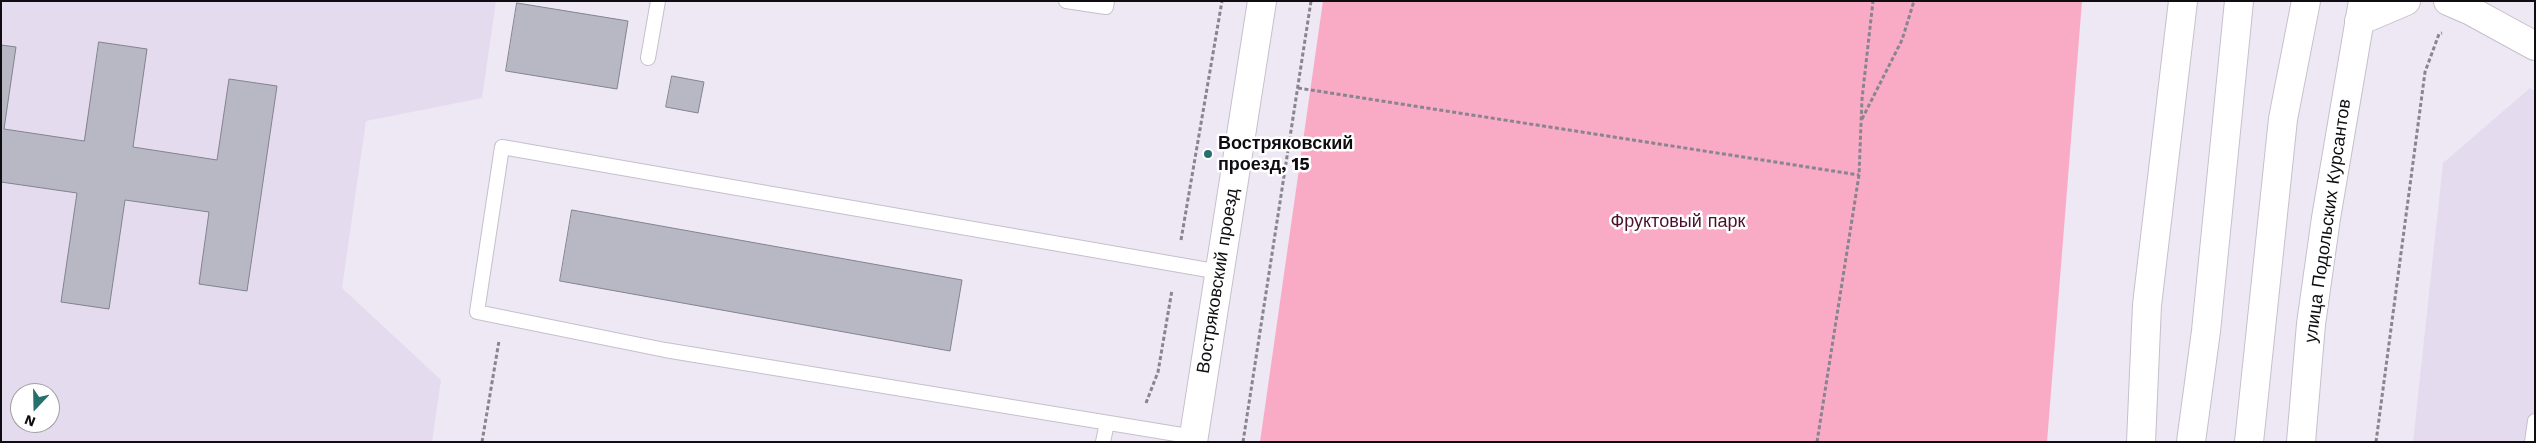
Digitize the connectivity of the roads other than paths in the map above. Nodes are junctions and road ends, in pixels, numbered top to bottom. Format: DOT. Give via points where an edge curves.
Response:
graph roads {
  1 [pos="658,1"];
  2 [pos="1066,1"];
  3 [pos="1107,1"];
  4 [pos="1262,1"];
  5 [pos="2183,1"];
  6 [pos="2239,1"];
  7 [pos="2306,1"];
  8 [pos="2406,1"];
  9 [pos="2448,1"];
  10 [pos="2490,1"];
  11 [pos="2361,11"];
  12 [pos="2535,41"];
  13 [pos="2535,46"];
  14 [pos="648,58"];
  15 [pos="1220,272"];
  16 [pos="2535,420"];
  17 [pos="1107,423"];
  18 [pos="1194,439"];
  19 [pos="1103,442"];
  20 [pos="2141,442"];
  21 [pos="2191,442"];
  22 [pos="2249,442"];
  23 [pos="2301,442"];
  24 [pos="2532,442"];
  1 -- 14 [label="lane"];
  2 -- 3 [label="lane" via="1106,8"];
  4 -- 15 [label="main road, Востряковский проезд"];
  5 -- 20 [label="main road" via="2147,305"];
  6 -- 21 [label="main road" via="2206,331"];
  7 -- 22 [label="main road" via="2283,119"];
  8 -- 11 [label="main road"];
  9 -- 13 [label="main road"];
  10 -- 12 [label="main road"];
  11 -- 23 [label="main road, улица Подольских Курсантов" via="2326,218"];
  15 -- 17 [label="lane" via="502,147 476,312 665,350"];
  15 -- 18 [label="main road, Востряковский проезд"];
  16 -- 24 [label="lane"];
  17 -- 18 [label="lane"];
  17 -- 19 [label="lane"];
}
